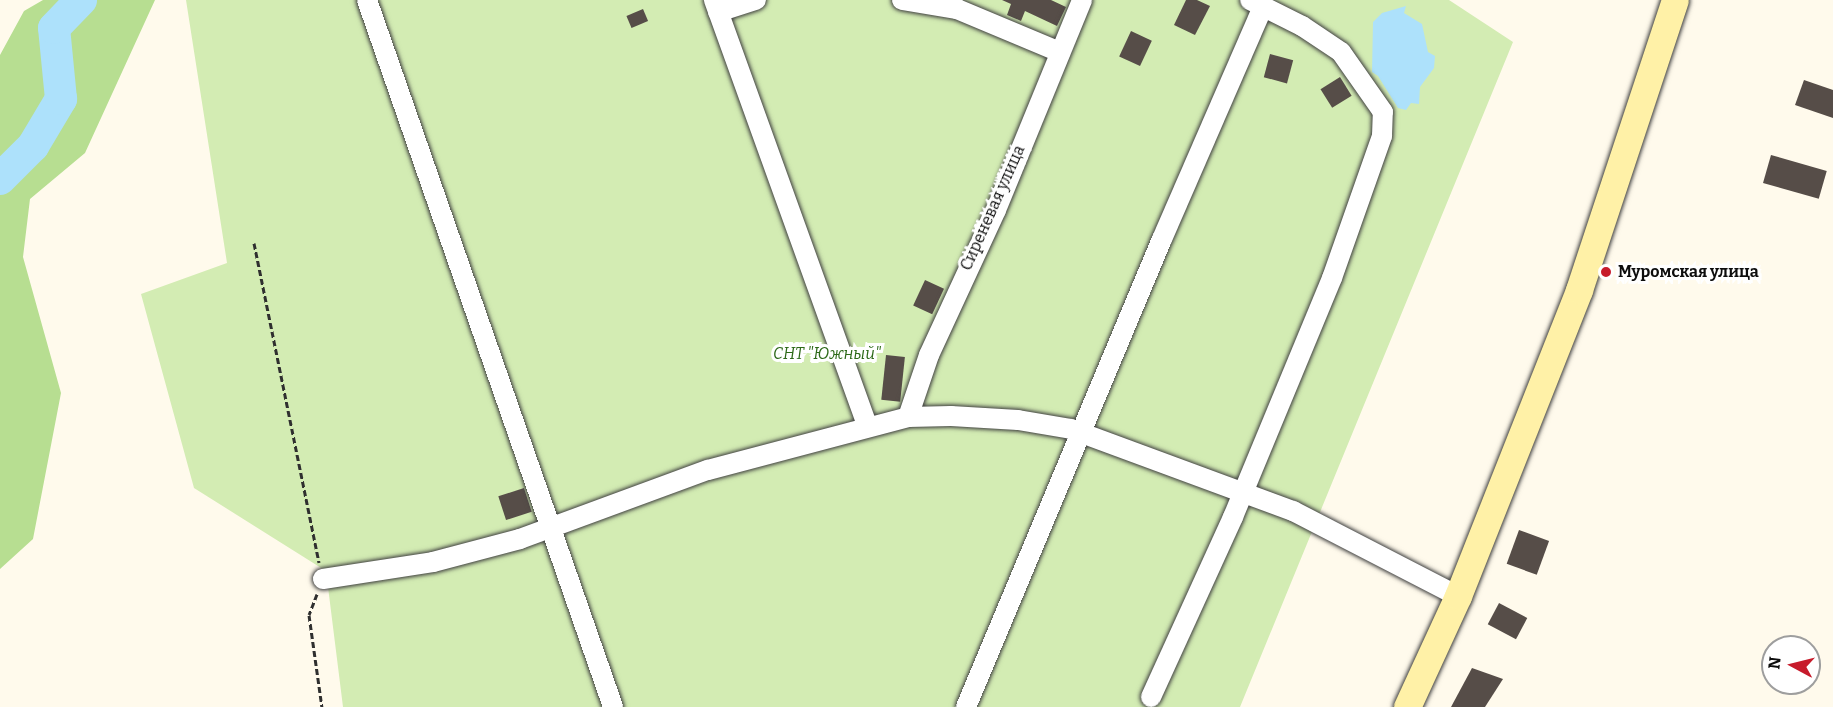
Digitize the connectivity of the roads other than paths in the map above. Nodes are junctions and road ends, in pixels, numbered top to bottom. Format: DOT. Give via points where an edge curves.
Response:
graph roads {
  1 [pos="367,0"];
  2 [pos="756,0"];
  3 [pos="902,0"];
  4 [pos="1082,0"];
  5 [pos="1675,0"];
  6 [pos="1257,3"];
  7 [pos="716,6"];
  8 [pos="1060,52"];
  9 [pos="908,417"];
  10 [pos="868,427"];
  11 [pos="1081,433"];
  12 [pos="1244,492"];
  13 [pos="550,528"];
  14 [pos="323,579"];
  15 [pos="1458,596"];
  16 [pos="1151,698"];
  17 [pos="613,707"];
  18 [pos="966,707"];
  19 [pos="1407,707"];
  1 -- 13 [label="street"];
  2 -- 7 [label="street"];
  3 -- 8 [label="street" via="957,9"];
  4 -- 8 [label="street, Сиреневая улица"];
  5 -- 15 [label="main road" via="1580,291"];
  6 -- 11 [label="street"];
  6 -- 12 [label="street" via="1341,52 1383,112 1383,128 1332,278"];
  7 -- 10 [label="street"];
  8 -- 9 [label="street, Сиреневая улица" via="996,210 929,355"];
  9 -- 10 [label="street"];
  9 -- 11 [label="street" via="1018,420"];
  10 -- 13 [label="street" via="708,470"];
  11 -- 12 [label="street"];
  11 -- 18 [label="street"];
  12 -- 15 [label="street" via="1293,511"];
  12 -- 16 [label="street"];
  13 -- 14 [label="street" via="520,540 433,562"];
  13 -- 17 [label="street"];
  15 -- 19 [label="main road"];
}
